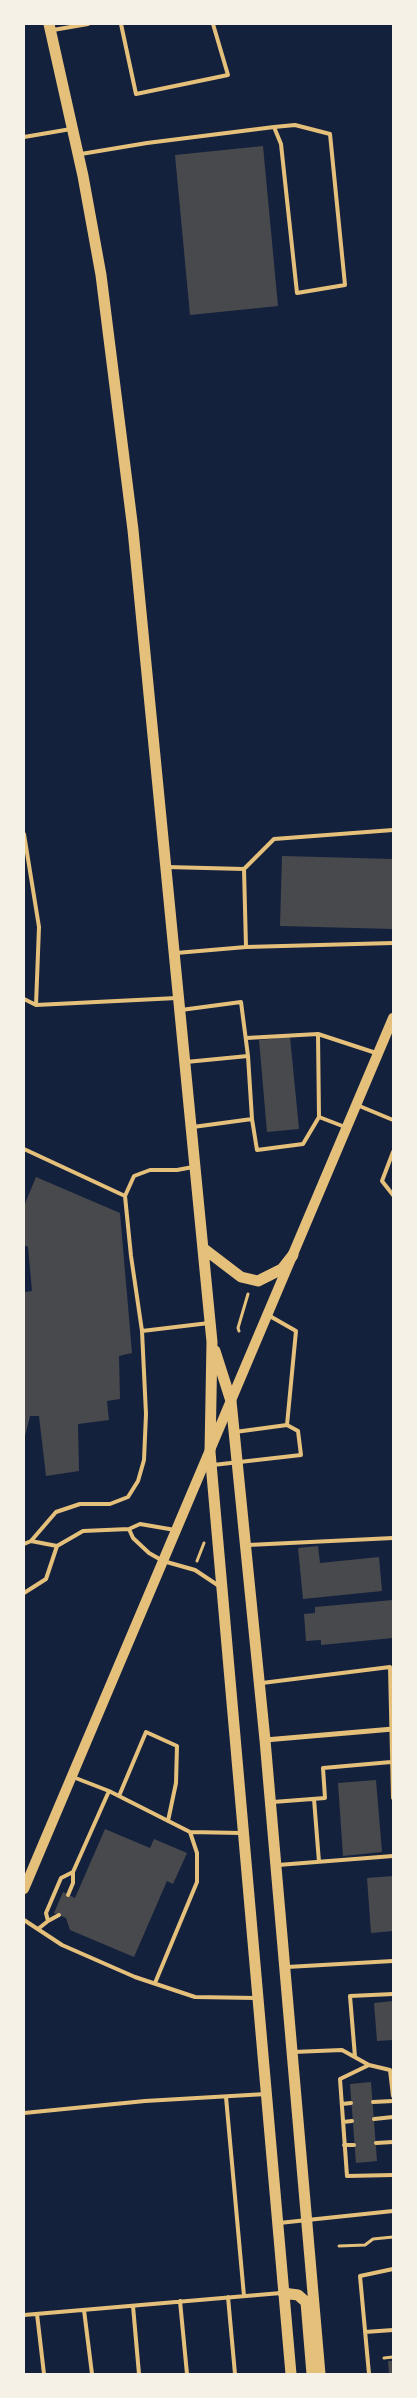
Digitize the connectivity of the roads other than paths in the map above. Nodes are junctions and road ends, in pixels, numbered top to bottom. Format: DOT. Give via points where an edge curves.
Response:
graph roads {
  1 [pos="88,24"];
  2 [pos="121,24"];
  3 [pos="214,24"];
  4 [pos="50,27"];
  5 [pos="274,127"];
  6 [pos="73,129"];
  7 [pos="24,138"];
  8 [pos="78,154"];
  9 [pos="393,830"];
  10 [pos="24,834"];
  11 [pos="167,867"];
  12 [pos="244,869"];
  13 [pos="393,943"];
  14 [pos="246,947"];
  15 [pos="175,953"];
  16 [pos="180,998"];
  17 [pos="24,999"];
  18 [pos="36,1005"];
  19 [pos="181,1010"];
  20 [pos="393,1018"];
  21 [pos="318,1034"];
  22 [pos="246,1038"];
  23 [pos="378,1054"];
  24 [pos="248,1056"];
  25 [pos="186,1062"];
  26 [pos="357,1105"];
  27 [pos="319,1117"];
  28 [pos="252,1119"];
  29 [pos="393,1120"];
  30 [pos="193,1127"];
  31 [pos="347,1127"];
  32 [pos="24,1149"];
  33 [pos="393,1152"];
  34 [pos="196,1166"];
  35 [pos="393,1195"];
  36 [pos="125,1196"];
  37 [pos="203,1248"];
  38 [pos="293,1255"];
  39 [pos="268,1315"];
  40 [pos="210,1323"];
  41 [pos="142,1331"];
  42 [pos="212,1342"];
  43 [pos="231,1401"];
  44 [pos="287,1426"];
  45 [pos="235,1432"];
  46 [pos="210,1452"];
  47 [pos="238,1462"];
  48 [pos="212,1466"];
  49 [pos="129,1529"];
  50 [pos="176,1530"];
  51 [pos="393,1538"];
  52 [pos="32,1541"];
  53 [pos="24,1544"];
  54 [pos="246,1545"];
  55 [pos="57,1546"];
  56 [pos="163,1561"];
  57 [pos="222,1588"];
  58 [pos="24,1593"];
  59 [pos="260,1683"];
  60 [pos="393,1729"];
  61 [pos="265,1740"];
  62 [pos="391,1762"];
  63 [pos="72,1777"];
  64 [pos="108,1791"];
  65 [pos="119,1796"];
  66 [pos="393,1798"];
  67 [pos="314,1799"];
  68 [pos="270,1802"];
  69 [pos="168,1821"];
  70 [pos="190,1832"];
  71 [pos="243,1833"];
  72 [pos="393,1856"];
  73 [pos="319,1862"];
  74 [pos="276,1866"];
  75 [pos="72,1872"];
  76 [pos="24,1889"];
  77 [pos="68,1895"];
  78 [pos="59,1915"];
  79 [pos="24,1920"];
  80 [pos="48,1921"];
  81 [pos="38,1930"];
  82 [pos="393,1960"];
  83 [pos="285,1967"];
  84 [pos="155,1983"];
  85 [pos="393,1994"];
  86 [pos="258,1998"];
  87 [pos="292,2052"];
  88 [pos="355,2057"];
  89 [pos="369,2064"];
  90 [pos="392,2070"];
  91 [pos="266,2094"];
  92 [pos="393,2096"];
  93 [pos="226,2097"];
  94 [pos="393,2101"];
  95 [pos="372,2102"];
  96 [pos="351,2103"];
  97 [pos="342,2104"];
  98 [pos="24,2113"];
  99 [pos="393,2117"];
  100 [pos="374,2119"];
  101 [pos="352,2121"];
  102 [pos="343,2122"];
  103 [pos="393,2142"];
  104 [pos="376,2143"];
  105 [pos="344,2145"];
  106 [pos="354,2145"];
  107 [pos="393,2175"];
  108 [pos="393,2211"];
  109 [pos="307,2221"];
  110 [pos="277,2223"];
  111 [pos="393,2269"];
  112 [pos="283,2293"];
  113 [pos="244,2296"];
  114 [pos="228,2298"];
  115 [pos="180,2302"];
  116 [pos="133,2306"];
  117 [pos="84,2310"];
  118 [pos="37,2314"];
  119 [pos="24,2315"];
  120 [pos="393,2330"];
  121 [pos="365,2332"];
  122 [pos="44,2374"];
  123 [pos="92,2374"];
  124 [pos="139,2374"];
  125 [pos="187,2374"];
  126 [pos="235,2374"];
  127 [pos="291,2374"];
  128 [pos="312,2374"];
  129 [pos="320,2374"];
  130 [pos="370,2374"];
  1 -- 4 [label="lane"];
  2 -- 3 [label="lane" via="136,94 228,75"];
  4 -- 6 [label="main road"];
  5 -- 5 [label="lane" via="281,144 297,293 345,285 330,134 296,125"];
  5 -- 8 [label="lane"];
  6 -- 7 [label="lane"];
  6 -- 8 [label="main road"];
  8 -- 11 [label="main road" via="101,275 133,530"];
  9 -- 12 [label="lane" via="274,839"];
  10 -- 18 [label="lane" via="39,928"];
  11 -- 12 [label="lane"];
  11 -- 15 [label="main road"];
  12 -- 14 [label="lane"];
  13 -- 14 [label="lane"];
  14 -- 15 [label="lane"];
  15 -- 16 [label="main road"];
  16 -- 18 [label="lane"];
  16 -- 19 [label="main road"];
  17 -- 18 [label="lane"];
  19 -- 22 [label="lane" via="241,1002"];
  19 -- 25 [label="main road"];
  20 -- 23 [label="main road"];
  21 -- 22 [label="lane"];
  21 -- 23 [label="lane"];
  21 -- 27 [label="lane"];
  22 -- 24 [label="lane"];
  23 -- 26 [label="main road"];
  24 -- 25 [label="lane"];
  24 -- 28 [label="lane"];
  25 -- 30 [label="main road"];
  26 -- 29 [label="lane"];
  26 -- 31 [label="main road"];
  27 -- 28 [label="lane" via="303,1144 257,1150"];
  27 -- 31 [label="lane"];
  28 -- 30 [label="lane"];
  30 -- 34 [label="main road"];
  31 -- 38 [label="main road"];
  32 -- 36 [label="lane"];
  33 -- 35 [label="lane" via="382,1181"];
  34 -- 36 [label="lane" via="150,1170 134,1176"];
  34 -- 37 [label="main road"];
  36 -- 41 [label="lane"];
  37 -- 38 [label="main road" via="241,1277 258,1281 282,1269"];
  37 -- 40 [label="main road"];
  38 -- 39 [label="main road"];
  39 -- 43 [label="main road"];
  39 -- 44 [label="lane" via="296,1331"];
  40 -- 41 [label="lane"];
  40 -- 42 [label="main road"];
  41 -- 52 [label="lane" via="146,1414 144,1460 138,1481 128,1497 110,1504 80,1504 56,1512"];
  42 -- 43 [label="main road"];
  42 -- 46 [label="main road"];
  43 -- 45 [label="main road"];
  43 -- 46 [label="main road"];
  44 -- 45 [label="lane"];
  44 -- 47 [label="lane" via="298,1431 301,1456"];
  45 -- 47 [label="main road"];
  46 -- 48 [label="main road"];
  46 -- 50 [label="main road"];
  47 -- 48 [label="lane"];
  47 -- 54 [label="main road"];
  48 -- 57 [label="main road"];
  49 -- 50 [label="lane" via="140,1524"];
  49 -- 55 [label="lane" via="83,1530"];
  49 -- 56 [label="lane" via="141,1546"];
  50 -- 56 [label="main road"];
  51 -- 54 [label="lane"];
  52 -- 53 [label="lane"];
  52 -- 55 [label="lane"];
  54 -- 59 [label="main road"];
  55 -- 58 [label="lane" via="46,1579"];
  56 -- 57 [label="lane" via="195,1570"];
  56 -- 63 [label="main road"];
  57 -- 71 [label="main road"];
  59 -- 60 [label="lane" via="390,1667"];
  59 -- 61 [label="main road"];
  60 -- 61 [label="street"];
  60 -- 62 [label="lane"];
  61 -- 68 [label="main road"];
  62 -- 66 [label="lane"];
  62 -- 67 [label="lane" via="323,1768 325,1798"];
  63 -- 64 [label="lane"];
  63 -- 76 [label="main road"];
  64 -- 65 [label="lane"];
  64 -- 75 [label="lane"];
  65 -- 69 [label="lane"];
  65 -- 69 [label="lane" via="146,1732 177,1746 176,1783"];
  67 -- 68 [label="lane"];
  67 -- 73 [label="lane"];
  68 -- 74 [label="main road"];
  69 -- 70 [label="lane"];
  70 -- 71 [label="lane"];
  70 -- 84 [label="lane" via="197,1853 196,1882"];
  71 -- 86 [label="main road"];
  72 -- 73 [label="lane"];
  73 -- 74 [label="lane"];
  74 -- 83 [label="main road"];
  75 -- 77 [label="lane"];
  75 -- 80 [label="lane" via="61,1878 46,1914"];
  78 -- 80 [label="lane"];
  79 -- 81 [label="lane"];
  80 -- 81 [label="lane"];
  81 -- 84 [label="lane" via="62,1945"];
  82 -- 83 [label="lane"];
  83 -- 87 [label="main road"];
  84 -- 86 [label="lane" via="196,1997"];
  85 -- 88 [label="lane" via="350,1996"];
  86 -- 91 [label="main road"];
  87 -- 88 [label="lane" via="342,2050"];
  87 -- 109 [label="main road"];
  88 -- 89 [label="lane"];
  89 -- 90 [label="lane"];
  89 -- 97 [label="lane" via="340,2079"];
  90 -- 92 [label="lane"];
  91 -- 93 [label="lane"];
  91 -- 110 [label="main road"];
  93 -- 98 [label="lane"];
  93 -- 113 [label="lane"];
  94 -- 95 [label="lane"];
  96 -- 97 [label="lane"];
  97 -- 102 [label="lane"];
  99 -- 100 [label="lane"];
  101 -- 102 [label="lane"];
  102 -- 105 [label="lane"];
  103 -- 104 [label="lane"];
  105 -- 106 [label="lane"];
  105 -- 107 [label="lane" via="347,2176"];
  108 -- 109 [label="lane"];
  109 -- 110 [label="lane"];
  109 -- 129 [label="main road"];
  110 -- 112 [label="main road"];
  111 -- 121 [label="lane" via="360,2276"];
  112 -- 113 [label="lane"];
  112 -- 127 [label="main road"];
  112 -- 128 [label="main road" via="298,2295 306,2302"];
  113 -- 114 [label="lane"];
  114 -- 115 [label="lane"];
  114 -- 126 [label="lane"];
  115 -- 116 [label="lane"];
  115 -- 125 [label="lane"];
  116 -- 117 [label="lane"];
  116 -- 124 [label="lane"];
  117 -- 118 [label="lane"];
  117 -- 123 [label="lane"];
  118 -- 119 [label="lane"];
  118 -- 122 [label="lane"];
  120 -- 121 [label="lane"];
  121 -- 130 [label="lane"];
}
